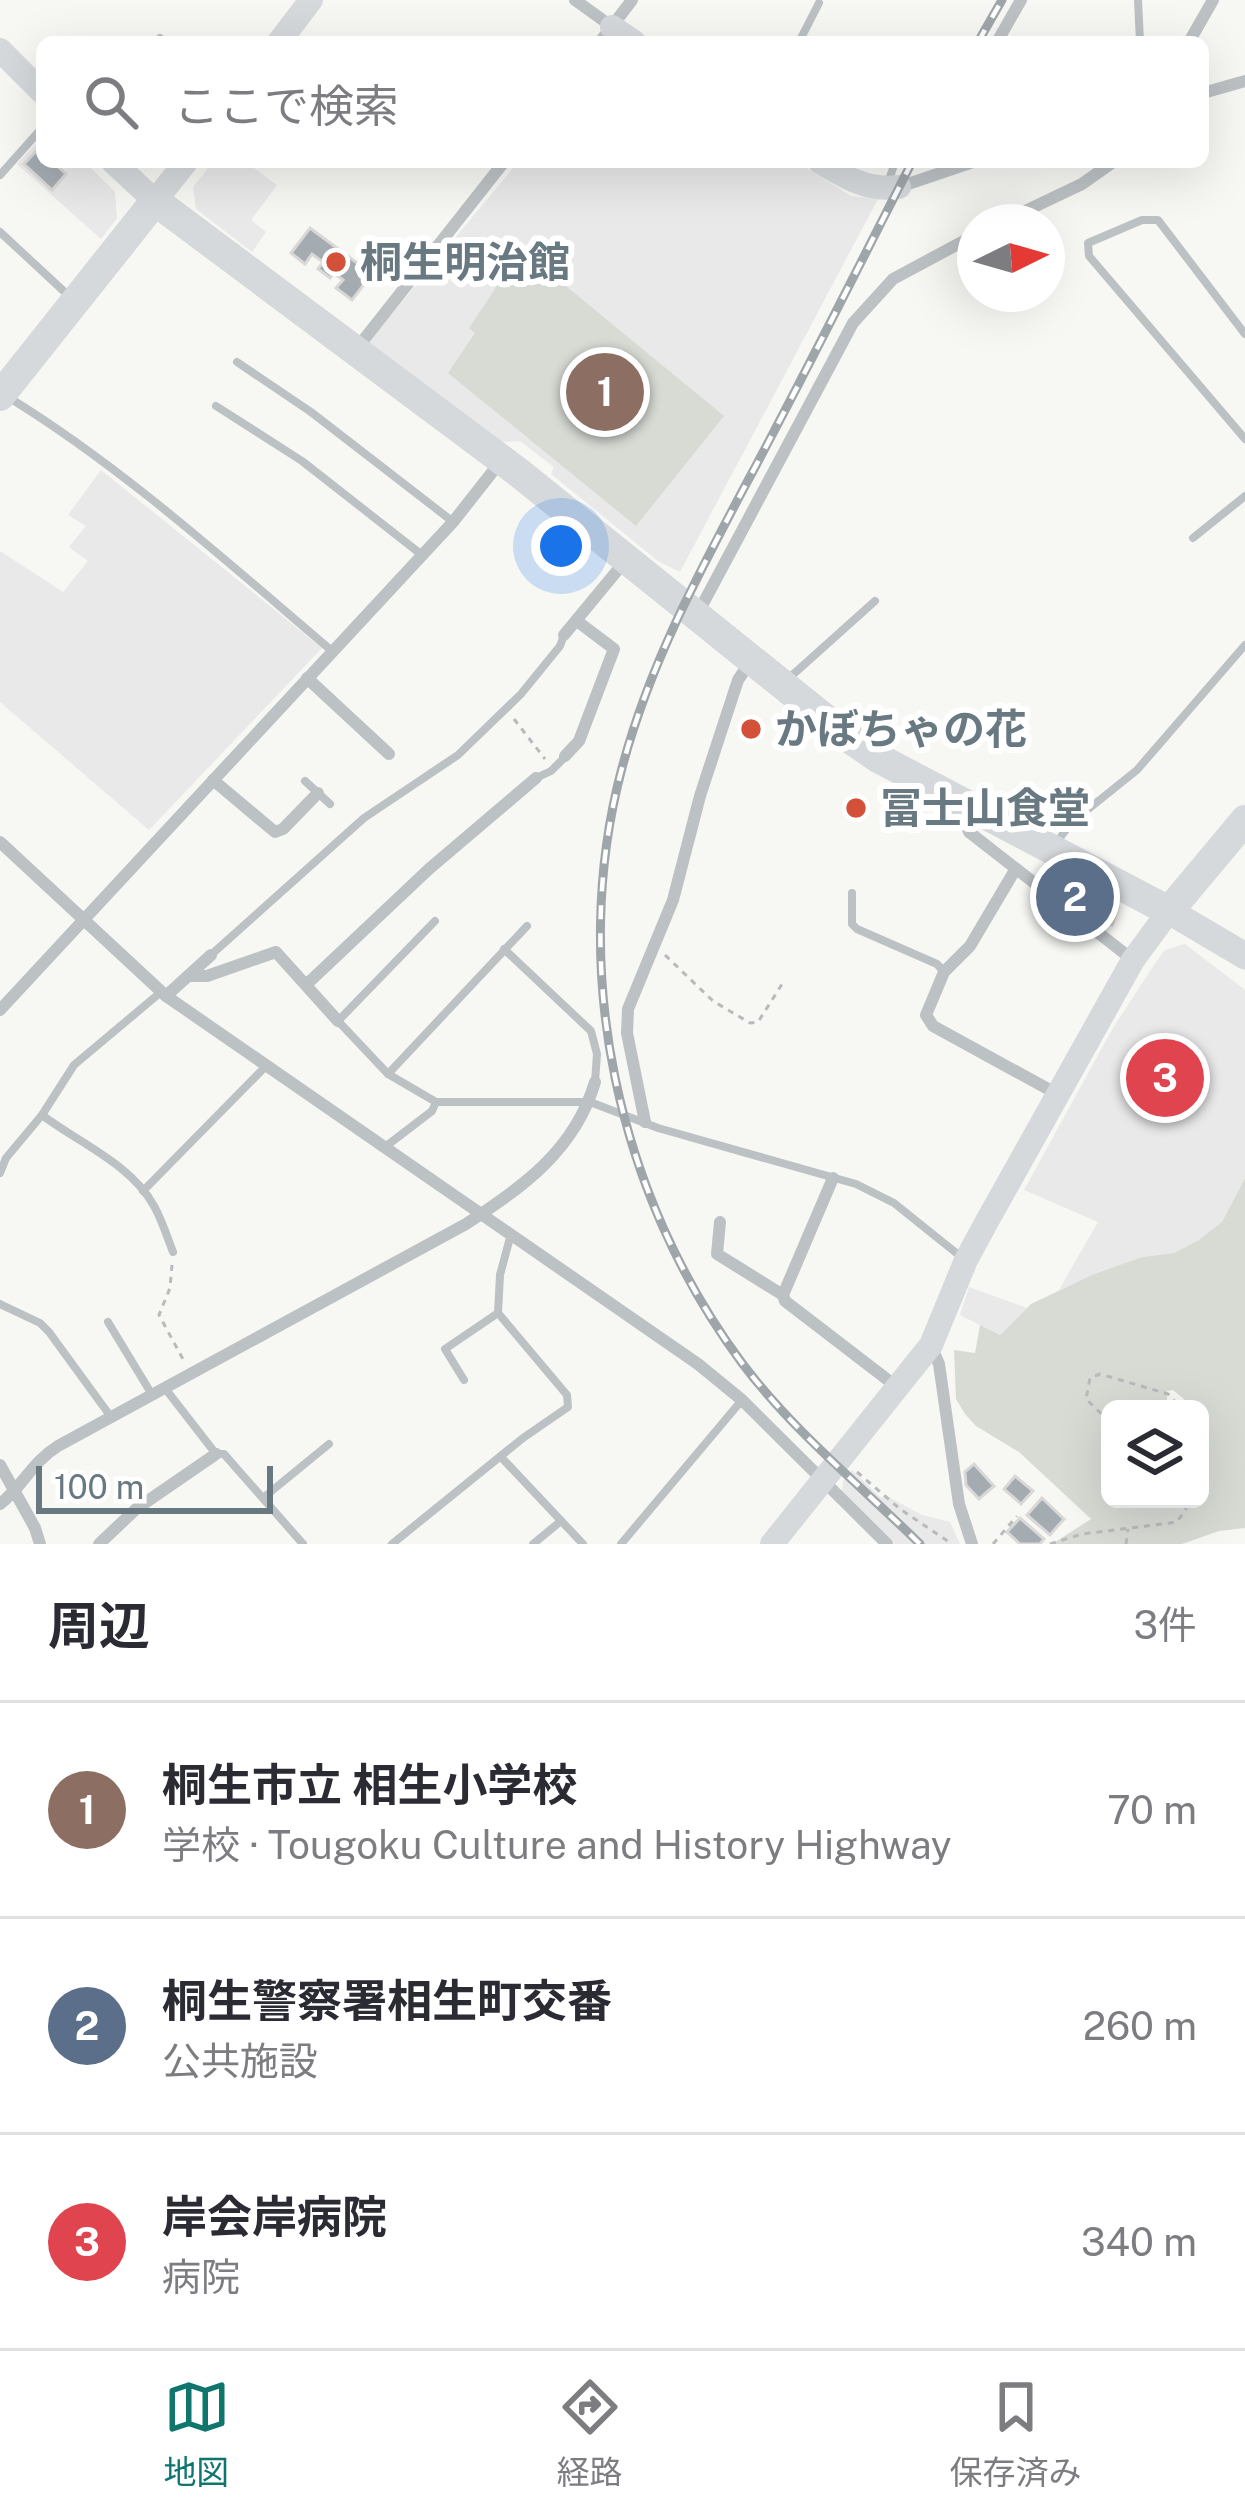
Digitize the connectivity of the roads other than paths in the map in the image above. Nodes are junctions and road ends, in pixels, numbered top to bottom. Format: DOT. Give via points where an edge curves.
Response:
graph roads {
  1 [pos="311,0"];
  2 [pos="574,0"];
  3 [pos="632,0"];
  4 [pos="1021,0"];
  5 [pos="1138,0"];
  6 [pos="1213,0"];
  7 [pos="819,4"];
  8 [pos="606,34"];
  9 [pos="284,36"];
  10 [pos="802,36"];
  11 [pos="1000,36"];
  12 [pos="1140,36"];
  13 [pos="1193,36"];
  14 [pos="0,50"];
  15 [pos="1245,80"];
  16 [pos="36,86"];
  17 [pos="1209,91"];
  18 [pos="36,135"];
  19 [pos="119,168"];
  20 [pos="182,168"];
  21 [pos="499,168"];
  22 [pos="831,168"];
  23 [pos="937,168"];
  24 [pos="1105,168"];
  25 [pos="0,175"];
  26 [pos="894,179"];
  27 [pos="155,201"];
  28 [pos="1040,204"];
  29 [pos="0,232"];
  30 [pos="957,244"];
  31 [pos="75,302"];
  32 [pos="1245,334"];
  33 [pos="354,352"];
  34 [pos="237,362"];
  35 [pos="1,394"];
  36 [pos="216,406"];
  37 [pos="1245,439"];
  38 [pos="502,460"];
  39 [pos="1245,496"];
  40 [pos="453,522"];
  41 [pos="1193,538"];
  42 [pos="422,555"];
  43 [pos="627,559"];
  44 [pos="875,601"];
  45 [pos="698,613"];
  46 [pos="577,621"];
  47 [pos="564,635"];
  48 [pos="1245,645"];
  49 [pos="332,651"];
  50 [pos="753,658"];
  51 [pos="307,678"];
  52 [pos="784,685"];
  53 [pos="389,754"];
  54 [pos="565,755"];
  55 [pos="536,778"];
  56 [pos="213,780"];
  57 [pos="305,781"];
  58 [pos="318,793"];
  59 [pos="330,805"];
  60 [pos="971,805"];
  61 [pos="1245,820"];
  62 [pos="0,842"];
  63 [pos="1052,849"];
  64 [pos="1016,871"];
  65 [pos="852,893"];
  66 [pos="1169,911"];
  67 [pos="84,920"];
  68 [pos="435,921"];
  69 [pos="526,926"];
  70 [pos="504,949"];
  71 [pos="211,955"];
  72 [pos="1245,956"];
  73 [pos="1133,960"];
  74 [pos="944,972"];
  75 [pos="188,976"];
  76 [pos="307,984"];
  77 [pos="164,994"];
  78 [pos="0,1010"];
  79 [pos="338,1021"];
  80 [pos="265,1067"];
  81 [pos="388,1073"];
  82 [pos="596,1082"];
  83 [pos="1059,1095"];
  84 [pos="436,1102"];
  85 [pos="590,1102"];
  86 [pos="41,1115"];
  87 [pos="645,1122"];
  88 [pos="385,1147"];
  89 [pos="0,1173"];
  90 [pos="833,1178"];
  91 [pos="143,1191"];
  92 [pos="482,1214"];
  93 [pos="720,1222"];
  94 [pos="511,1234"];
  95 [pos="172,1252"];
  96 [pos="966,1260"];
  97 [pos="783,1295"];
  98 [pos="0,1304"];
  99 [pos="498,1313"];
  100 [pos="108,1322"];
  101 [pos="931,1345"];
  102 [pos="464,1379"];
  103 [pos="898,1388"];
  104 [pos="158,1390"];
  105 [pos="742,1400"];
  106 [pos="111,1417"];
  107 [pos="329,1444"];
  108 [pos="216,1454"];
  109 [pos="501,1456"];
  110 [pos="0,1465"];
  111 [pos="823,1481"];
  112 [pos="16,1492"];
  113 [pos="263,1498"];
  114 [pos="0,1504"];
  115 [pos="561,1521"];
  116 [pos="35,1528"];
  117 [pos="870,1528"];
  118 [pos="40,1544"];
  119 [pos="50,1544"];
  120 [pos="99,1544"];
  121 [pos="303,1544"];
  122 [pos="392,1544"];
  123 [pos="533,1544"];
  124 [pos="583,1544"];
  125 [pos="621,1544"];
  126 [pos="772,1544"];
  127 [pos="863,1544"];
  128 [pos="886,1544"];
  129 [pos="972,1544"];
  1 -- 9 [label="street"];
  2 -- 8 [label="street"];
  3 -- 8 [label="street"];
  4 -- 11 [label="street"];
  5 -- 12 [label="lane"];
  6 -- 13 [label="street"];
  7 -- 10 [label="lane"];
  14 -- 16 [label="street"];
  15 -- 17 [label="street"];
  18 -- 25 [label="lane"];
  19 -- 27 [label="street"];
  20 -- 27 [label="street"];
  21 -- 33 [label="street"];
  22 -- 26 [label="street" via="859,184"];
  23 -- 26 [label="street"];
  24 -- 28 [label="street"];
  27 -- 31 [label="highway"];
  27 -- 33 [label="highway"];
  29 -- 31 [label="lane"];
  30 -- 45 [label="street" via="882,288 845,336"];
  31 -- 35 [label="highway"];
  32 -- 37 [label="lane" via="1158,220 1088,243 1089,256"];
  33 -- 38 [label="highway"];
  34 -- 40 [label="lane"];
  35 -- 49 [label="lane" via="101,460"];
  36 -- 42 [label="lane"];
  38 -- 40 [label="street"];
  38 -- 43 [label="highway"];
  39 -- 41 [label="lane"];
  40 -- 42 [label="street"];
  42 -- 49 [label="street"];
  43 -- 45 [label="highway"];
  43 -- 46 [label="street"];
  44 -- 52 [label="lane"];
  45 -- 50 [label="highway"];
  46 -- 47 [label="street"];
  46 -- 54 [label="street" via="614,649 579,741"];
  47 -- 71 [label="lane" via="458,755 364,818"];
  48 -- 63 [label="lane" via="1137,770 1071,823"];
  49 -- 51 [label="street"];
  50 -- 52 [label="highway"];
  50 -- 87 [label="street" via="738,680 673,900 627,1021"];
  51 -- 53 [label="street"];
  51 -- 56 [label="street"];
  52 -- 60 [label="highway" via="878,758"];
  54 -- 55 [label="lane"];
  55 -- 76 [label="street"];
  56 -- 58 [label="street" via="275,832"];
  56 -- 67 [label="street"];
  57 -- 58 [label="lane"];
  58 -- 59 [label="lane"];
  60 -- 63 [label="highway"];
  60 -- 64 [label="street" via="968,832"];
  61 -- 66 [label="highway"];
  62 -- 67 [label="street"];
  63 -- 66 [label="highway"];
  64 -- 73 [label="street"];
  64 -- 74 [label="street" via="970,946"];
  65 -- 74 [label="lane" via="857,929"];
  66 -- 72 [label="main road"];
  66 -- 73 [label="street"];
  67 -- 77 [label="street"];
  67 -- 78 [label="street"];
  68 -- 79 [label="lane"];
  69 -- 70 [label="lane"];
  70 -- 81 [label="lane"];
  70 -- 82 [label="lane" via="591,1031"];
  71 -- 75 [label="street"];
  73 -- 83 [label="street"];
  74 -- 83 [label="street" via="928,1021"];
  75 -- 76 [label="street" via="276,952"];
  75 -- 77 [label="street"];
  76 -- 79 [label="street"];
  77 -- 80 [label="street"];
  77 -- 86 [label="lane" via="74,1065"];
  79 -- 81 [label="lane"];
  80 -- 88 [label="street"];
  80 -- 91 [label="lane"];
  81 -- 84 [label="lane"];
  82 -- 85 [label="street"];
  83 -- 96 [label="street"];
  84 -- 85 [label="lane"];
  84 -- 88 [label="lane"];
  85 -- 87 [label="lane"];
  85 -- 92 [label="street" via="553,1159"];
  86 -- 89 [label="lane"];
  86 -- 91 [label="lane"];
  87 -- 90 [label="lane"];
  88 -- 92 [label="street"];
  90 -- 96 [label="lane" via="894,1203"];
  90 -- 97 [label="street"];
  91 -- 95 [label="lane"];
  92 -- 94 [label="street"];
  92 -- 104 [label="street"];
  93 -- 97 [label="street" via="717,1254"];
  94 -- 99 [label="lane"];
  94 -- 105 [label="street"];
  96 -- 101 [label="street"];
  97 -- 103 [label="street"];
  98 -- 106 [label="lane" via="49,1332"];
  99 -- 102 [label="lane" via="445,1348"];
  99 -- 109 [label="lane" via="570,1402"];
  100 -- 104 [label="lane"];
  101 -- 103 [label="street"];
  101 -- 129 [label="street"];
  103 -- 111 [label="street"];
  104 -- 106 [label="street"];
  104 -- 108 [label="lane"];
  105 -- 111 [label="street"];
  105 -- 125 [label="lane"];
  106 -- 112 [label="street" via="39,1458"];
  107 -- 113 [label="lane"];
  108 -- 113 [label="lane"];
  108 -- 120 [label="street"];
  109 -- 115 [label="lane"];
  109 -- 122 [label="lane"];
  110 -- 112 [label="street"];
  111 -- 117 [label="street"];
  111 -- 126 [label="street"];
  112 -- 114 [label="street"];
  112 -- 116 [label="street"];
  113 -- 121 [label="lane"];
  115 -- 123 [label="lane"];
  115 -- 124 [label="lane"];
  116 -- 118 [label="street"];
  116 -- 119 [label="street"];
  117 -- 127 [label="lane"];
  117 -- 128 [label="street"];
}
